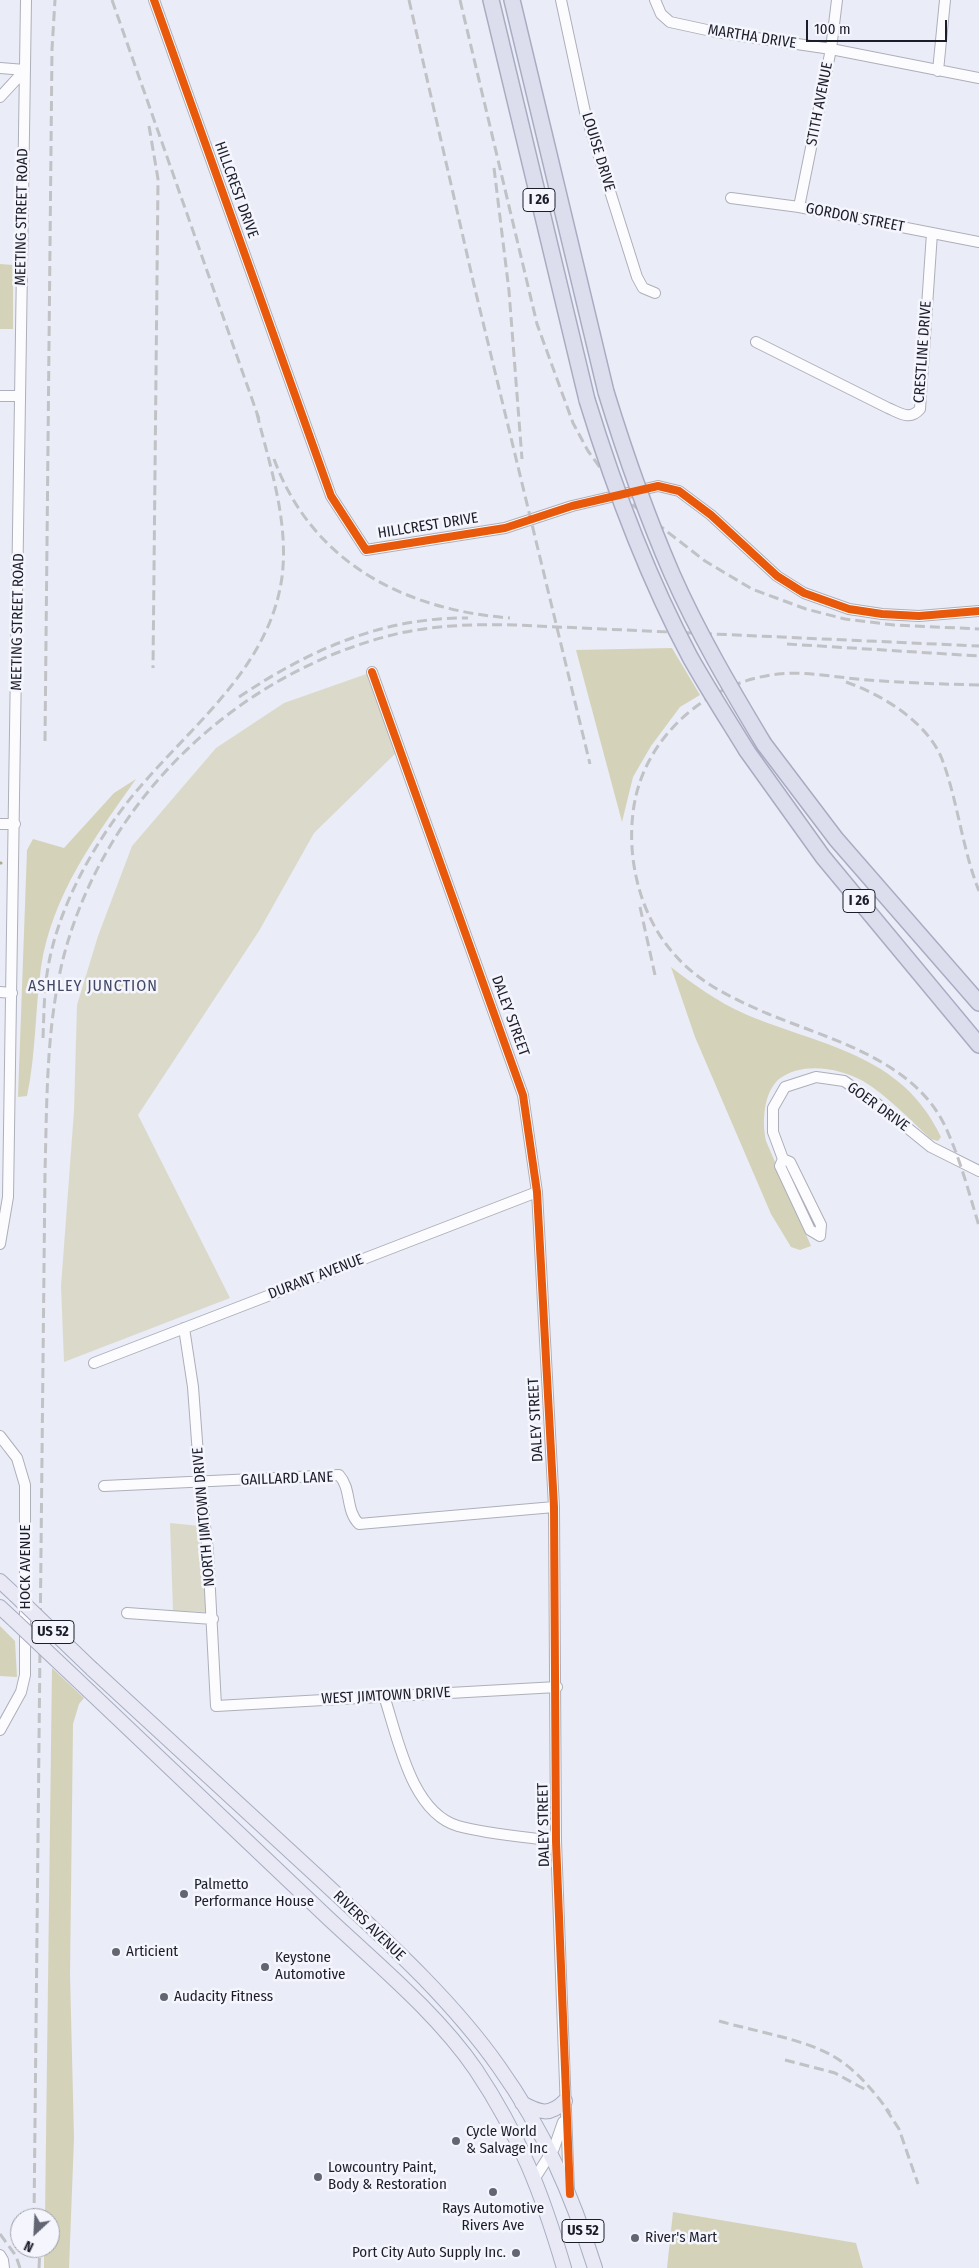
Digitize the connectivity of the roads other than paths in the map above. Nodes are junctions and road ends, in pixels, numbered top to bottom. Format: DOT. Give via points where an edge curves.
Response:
graph roads {
  1 [pos="26,0"];
  2 [pos="154,0"];
  3 [pos="491,0"];
  4 [pos="512,0"];
  5 [pos="561,0"];
  6 [pos="655,0"];
  7 [pos="837,0"];
  8 [pos="945,0"];
  9 [pos="831,49"];
  10 [pos="0,68"];
  11 [pos="25,70"];
  12 [pos="938,71"];
  13 [pos="979,78"];
  14 [pos="0,97"];
  15 [pos="731,198"];
  16 [pos="800,207"];
  17 [pos="932,232"];
  18 [pos="979,242"];
  19 [pos="655,293"];
  20 [pos="756,342"];
  21 [pos="0,396"];
  22 [pos="20,396"];
  23 [pos="979,611"];
  24 [pos="372,672"];
  25 [pos="0,824"];
  26 [pos="15,824"];
  27 [pos="0,992"];
  28 [pos="12,992"];
  29 [pos="979,1004"];
  30 [pos="979,1045"];
  31 [pos="783,1159"];
  32 [pos="979,1171"];
  33 [pos="537,1192"];
  34 [pos="0,1244"];
  35 [pos="184,1328"];
  36 [pos="94,1363"];
  37 [pos="0,1436"];
  38 [pos="200,1482"];
  39 [pos="104,1486"];
  40 [pos="554,1507"];
  41 [pos="0,1581"];
  42 [pos="0,1607"];
  43 [pos="127,1613"];
  44 [pos="213,1619"];
  45 [pos="557,1687"];
  46 [pos="384,1696"];
  47 [pos="216,1706"];
  48 [pos="0,1730"];
  49 [pos="556,1842"];
  50 [pos="566,2101"];
  51 [pos="521,2102"];
  52 [pos="552,2152"];
  53 [pos="535,2178"];
  54 [pos="570,2194"];
  55 [pos="564,2268"];
  56 [pos="595,2268"];
  1 -- 11 [label="street, MEETING STREET ROAD"];
  2 -- 23 [label="street, HILLCREST DRIVE" via="331,496 366,550 505,528 572,506 658,486 679,491 712,515 777,576 804,594 849,609 882,614 919,616"];
  3 -- 30 [label="highway, I 26, bridge" via="587,400 606,461 646,564 690,656 747,751 823,857"];
  4 -- 29 [label="highway, I 26, bridge" via="606,392 627,459 673,575 723,674 764,744 836,839"];
  5 -- 19 [label="street, LOUISE DRIVE" via="585,112 636,277 643,288"];
  6 -- 9 [label="street, MARTHA DRIVE" via="661,14 670,22"];
  7 -- 9 [label="street, STITH AVENUE"];
  8 -- 12 [label="street"];
  9 -- 12 [label="street, MARTHA DRIVE"];
  9 -- 16 [label="street, STITH AVENUE"];
  10 -- 11 [label="street"];
  11 -- 14 [label="street"];
  11 -- 22 [label="street, MEETING STREET ROAD"];
  12 -- 13 [label="street, MARTHA DRIVE"];
  15 -- 16 [label="street, GORDON STREET"];
  16 -- 17 [label="street, GORDON STREET"];
  17 -- 18 [label="street, GORDON STREET"];
  17 -- 20 [label="street, CRESTLINE DRIVE" via="920,409 915,414 907,416 888,408"];
  21 -- 22 [label="street"];
  22 -- 26 [label="street, MEETING STREET ROAD"];
  24 -- 33 [label="street, DALEY STREET" via="523,1095"];
  25 -- 26 [label="street"];
  26 -- 28 [label="street, MEETING STREET ROAD"];
  27 -- 28 [label="street"];
  28 -- 34 [label="street, MEETING STREET ROAD" via="8,1197"];
  31 -- 31 [label="street, GOER DRIVE" via="780,1166 810,1230 820,1236 821,1225 790,1162"];
  31 -- 32 [label="street, GOER DRIVE" via="773,1132 773,1108 785,1087 816,1077 844,1081 884,1108 931,1147"];
  33 -- 35 [label="street, DURANT AVENUE"];
  33 -- 40 [label="street, DALEY STREET"];
  35 -- 36 [label="street, DURANT AVENUE"];
  35 -- 38 [label="street, NORTH JIMTOWN DRIVE" via="193,1387"];
  37 -- 48 [label="street, HOCK AVENUE" via="11,1448 21,1468 26,1498 25,1675 21,1692"];
  38 -- 39 [label="street, GAILLARD LANE"];
  38 -- 40 [label="street, GAILLARD LANE" via="339,1475 345,1481 352,1516 359,1524"];
  38 -- 44 [label="street, NORTH JIMTOWN DRIVE"];
  40 -- 45 [label="street, DALEY STREET"];
  41 -- 51 [label="main road, RIVERS AVENUE / US 52, bridge" via="392,1948 452,2009 499,2067"];
  42 -- 53 [label="main road, RIVERS AVENUE / US 52, bridge" via="442,2028 475,2069 500,2109"];
  43 -- 44 [label="street"];
  44 -- 47 [label="street, NORTH JIMTOWN DRIVE"];
  45 -- 46 [label="street, WEST JIMTOWN DRIVE"];
  45 -- 49 [label="street, DALEY STREET"];
  46 -- 47 [label="street, WEST JIMTOWN DRIVE"];
  46 -- 49 [label="street" via="416,1789 436,1814 458,1826"];
  49 -- 50 [label="street, DALEY STREET"];
  50 -- 51 [label="main road" via="551,2112 542,2113"];
  50 -- 52 [label="street, DALEY STREET" via="559,2137"];
  50 -- 54 [label="street, DALEY STREET"];
  51 -- 52 [label="main road, RIVERS AVENUE / US 52"];
  52 -- 53 [label="street, DALEY STREET"];
  52 -- 54 [label="main road, RIVERS AVENUE / US 52"];
  53 -- 55 [label="main road, RIVERS AVENUE / US 52"];
  54 -- 56 [label="main road, RIVERS AVENUE / US 52"];
}
